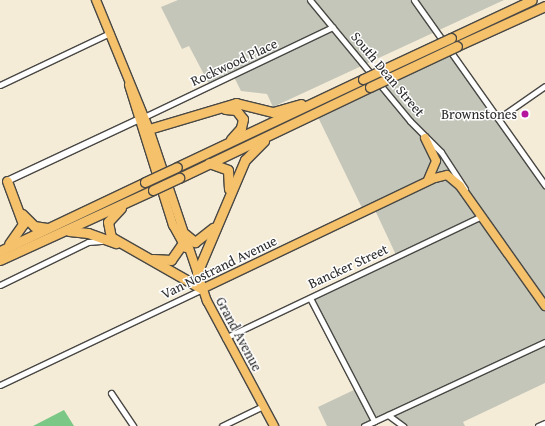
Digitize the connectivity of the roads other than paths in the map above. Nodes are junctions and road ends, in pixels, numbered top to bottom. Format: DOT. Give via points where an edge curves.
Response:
graph roads {
  1 [pos="96,0"];
  2 [pos="310,0"];
  3 [pos="414,0"];
  4 [pos="532,0"];
  5 [pos="545,6"];
  6 [pos="333,27"];
  7 [pos="110,33"];
  8 [pos="0,85"];
  9 [pos="545,86"];
  10 [pos="323,98"];
  11 [pos="220,109"];
  12 [pos="141,118"];
  13 [pos="499,118"];
  14 [pos="149,130"];
  15 [pos="274,132"];
  16 [pos="425,138"];
  17 [pos="226,144"];
  18 [pos="209,163"];
  19 [pos="450,176"];
  20 [pos="427,181"];
  21 [pos="3,183"];
  22 [pos="545,185"];
  23 [pos="226,199"];
  24 [pos="129,201"];
  25 [pos="472,203"];
  26 [pos="20,211"];
  27 [pos="482,216"];
  28 [pos="216,223"];
  29 [pos="47,228"];
  30 [pos="64,232"];
  31 [pos="185,234"];
  32 [pos="108,241"];
  33 [pos="123,245"];
  34 [pos="185,247"];
  35 [pos="2,250"];
  36 [pos="151,259"];
  37 [pos="0,260"];
  38 [pos="197,273"];
  39 [pos="0,285"];
  40 [pos="202,289"];
  41 [pos="310,298"];
  42 [pos="545,306"];
  43 [pos="225,338"];
  44 [pos="545,342"];
  45 [pos="0,386"];
  46 [pos="111,394"];
  47 [pos="263,406"];
  48 [pos="388,415"];
  49 [pos="374,421"];
  50 [pos="545,423"];
  51 [pos="133,426"];
  52 [pos="222,426"];
  53 [pos="274,426"];
  54 [pos="364,426"];
  55 [pos="403,426"];
  56 [pos="538,426"];
  1 -- 7 [label="main road, Grand Avenue"];
  2 -- 6 [label="street, South Dean Street"];
  3 -- 13 [label="street"];
  4 -- 10 [label="highway, bridge"];
  5 -- 15 [label="highway, bridge"];
  6 -- 12 [label="street, Rockwood Place"];
  6 -- 16 [label="street, South Dean Street"];
  7 -- 8 [label="street"];
  7 -- 12 [label="main road, Grand Avenue"];
  9 -- 13 [label="street"];
  10 -- 11 [label="highway" via="273,112 242,103"];
  10 -- 17 [label="highway"];
  11 -- 14 [label="highway"];
  11 -- 17 [label="highway" via="236,110 243,119 241,128"];
  12 -- 14 [label="main road, Grand Avenue"];
  12 -- 21 [label="street, Rockwood Place"];
  12 -- 34 [label="main road, Grand Avenue" via="172,225"];
  13 -- 22 [label="street"];
  14 -- 31 [label="main road, Grand Avenue"];
  15 -- 18 [label="highway"];
  15 -- 23 [label="highway" via="247,156"];
  16 -- 20 [label="main road" via="436,161"];
  16 -- 25 [label="street, South Dean Street" via="459,175"];
  17 -- 29 [label="highway, bridge"];
  18 -- 23 [label="highway" via="221,165 230,173"];
  18 -- 24 [label="highway, bridge"];
  19 -- 20 [label="main road, Van Nostrand Avenue"];
  19 -- 25 [label="main road, South Dean Street"];
  20 -- 40 [label="main road, Van Nostrand Avenue"];
  21 -- 26 [label="highway"];
  23 -- 28 [label="highway"];
  24 -- 30 [label="highway"];
  24 -- 33 [label="highway" via="107,224 108,233"];
  25 -- 27 [label="main road, South Dean Street"];
  26 -- 29 [label="highway" via="32,225"];
  26 -- 35 [label="highway" via="21,231"];
  27 -- 41 [label="street, Bancker Street"];
  27 -- 42 [label="main road, South Dean Street"];
  28 -- 31 [label="highway" via="207,236 194,242"];
  28 -- 38 [label="highway"];
  29 -- 35 [label="highway"];
  30 -- 32 [label="highway" via="84,232"];
  30 -- 37 [label="highway"];
  31 -- 34 [label="main road, Grand Avenue"];
  32 -- 33 [label="highway"];
  32 -- 39 [label="street" via="88,242"];
  33 -- 36 [label="highway"];
  34 -- 36 [label="highway" via="171,260"];
  34 -- 38 [label="main road, Grand Avenue"];
  36 -- 40 [label="highway"];
  38 -- 40 [label="main road, Grand Avenue"];
  40 -- 43 [label="main road, Grand Avenue"];
  40 -- 45 [label="street, Van Nostrand Avenue"];
  41 -- 43 [label="street, Bancker Street"];
  41 -- 49 [label="street"];
  43 -- 47 [label="main road, Grand Avenue"];
  44 -- 48 [label="street"];
  46 -- 51 [label="street"];
  47 -- 52 [label="street"];
  47 -- 53 [label="main road, Grand Avenue"];
  48 -- 49 [label="street"];
  48 -- 55 [label="street"];
  49 -- 54 [label="street"];
  50 -- 56 [label="street"];
}
